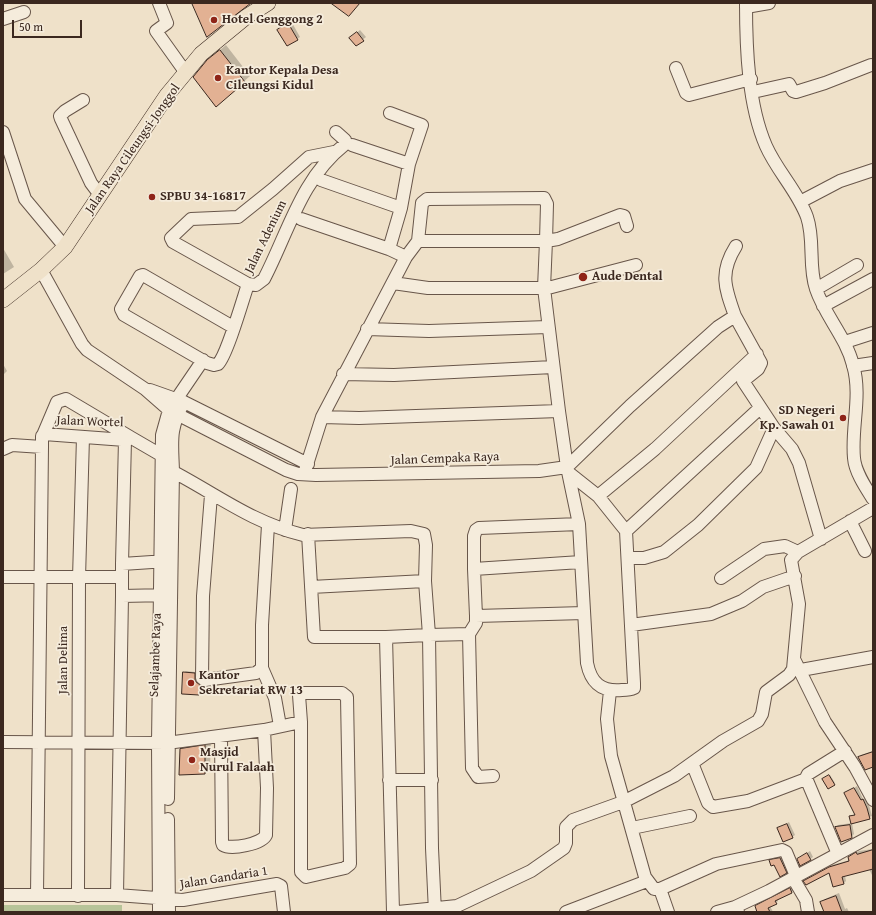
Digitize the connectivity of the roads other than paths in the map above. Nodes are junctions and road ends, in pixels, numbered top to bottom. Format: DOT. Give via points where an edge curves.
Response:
graph roads {
  1 [pos="159,3"];
  2 [pos="268,3"];
  3 [pos="769,3"];
  4 [pos="746,5"];
  5 [pos="24,12"];
  6 [pos="3,19"];
  7 [pos="871,65"];
  8 [pos="676,68"];
  9 [pos="186,73"];
  10 [pos="751,79"];
  11 [pos="752,92"];
  12 [pos="83,100"];
  13 [pos="390,113"];
  14 [pos="3,132"];
  15 [pos="336,132"];
  16 [pos="352,146"];
  17 [pos="334,152"];
  18 [pos="408,164"];
  19 [pos="873,170"];
  20 [pos="321,180"];
  21 [pos="100,195"];
  22 [pos="800,202"];
  23 [pos="401,208"];
  24 [pos="301,220"];
  25 [pos="627,226"];
  26 [pos="551,240"];
  27 [pos="418,241"];
  28 [pos="736,246"];
  29 [pos="65,247"];
  30 [pos="397,253"];
  31 [pos="636,265"];
  32 [pos="857,265"];
  33 [pos="41,270"];
  34 [pos="873,279"];
  35 [pos="393,283"];
  36 [pos="248,284"];
  37 [pos="550,288"];
  38 [pos="816,289"];
  39 [pos="3,300"];
  40 [pos="823,306"];
  41 [pos="735,316"];
  42 [pos="233,327"];
  43 [pos="548,327"];
  44 [pos="367,329"];
  45 [pos="873,333"];
  46 [pos="845,342"];
  47 [pos="757,354"];
  48 [pos="203,360"];
  49 [pos="873,362"];
  50 [pos="853,366"];
  51 [pos="553,367"];
  52 [pos="343,374"];
  53 [pos="145,389"];
  54 [pos="180,400"];
  55 [pos="760,408"];
  56 [pos="559,411"];
  57 [pos="173,412"];
  58 [pos="322,417"];
  59 [pos="774,428"];
  60 [pos="83,437"];
  61 [pos="127,439"];
  62 [pos="42,441"];
  63 [pos="3,449"];
  64 [pos="162,460"];
  65 [pos="300,468"];
  66 [pos="568,470"];
  67 [pos="173,471"];
  68 [pos="290,489"];
  69 [pos="211,495"];
  70 [pos="598,496"];
  71 [pos="873,499"];
  72 [pos="873,508"];
  73 [pos="850,521"];
  74 [pos="579,524"];
  75 [pos="268,525"];
  76 [pos="626,531"];
  77 [pos="298,533"];
  78 [pos="820,539"];
  79 [pos="865,551"];
  80 [pos="798,552"];
  81 [pos="628,558"];
  82 [pos="166,561"];
  83 [pos="581,562"];
  84 [pos="122,564"];
  85 [pos="474,569"];
  86 [pos="795,576"];
  87 [pos="3,577"];
  88 [pos="40,577"];
  89 [pos="122,577"];
  90 [pos="79,578"];
  91 [pos="722,578"];
  92 [pos="426,581"];
  93 [pos="311,587"];
  94 [pos="166,595"];
  95 [pos="122,596"];
  96 [pos="584,613"];
  97 [pos="476,616"];
  98 [pos="631,625"];
  99 [pos="469,634"];
  100 [pos="429,635"];
  101 [pos="386,636"];
  102 [pos="873,657"];
  103 [pos="798,666"];
  104 [pos="262,668"];
  105 [pos="610,691"];
  106 [pos="290,724"];
  107 [pos="264,730"];
  108 [pos="221,736"];
  109 [pos="120,741"];
  110 [pos="3,742"];
  111 [pos="39,742"];
  112 [pos="78,742"];
  113 [pos="163,743"];
  114 [pos="845,751"];
  115 [pos="692,763"];
  116 [pos="493,776"];
  117 [pos="806,779"];
  118 [pos="389,780"];
  119 [pos="432,780"];
  120 [pos="873,800"];
  121 [pos="623,802"];
  122 [pos="690,816"];
  123 [pos="632,828"];
  124 [pos="873,835"];
  125 [pos="838,854"];
  126 [pos="794,877"];
  127 [pos="647,881"];
  128 [pos="660,889"];
  129 [pos="3,895"];
  130 [pos="37,895"];
  131 [pos="117,895"];
  132 [pos="78,896"];
  133 [pos="164,898"];
  134 [pos="736,909"];
  135 [pos="435,910"];
  136 [pos="159,912"];
  137 [pos="170,912"];
  138 [pos="284,912"];
  139 [pos="394,912"];
  140 [pos="398,912"];
  141 [pos="566,912"];
  142 [pos="668,912"];
  143 [pos="717,912"];
  144 [pos="808,912"];
  1 -- 9 [label="street" via="167,23 156,31"];
  2 -- 9 [label="main road, Jalan Raya Cileungsi-Jonggol" via="246,17 201,54"];
  3 -- 4 [label="street"];
  4 -- 10 [label="street"];
  5 -- 6 [label="street"];
  7 -- 11 [label="street" via="796,92 793,92 789,84"];
  8 -- 10 [label="street" via="686,93 689,94"];
  9 -- 21 [label="main road, Jalan Raya Cileungsi-Jonggol" via="167,95"];
  10 -- 11 [label="street"];
  11 -- 22 [label="street" via="757,121 766,146"];
  12 -- 21 [label="street" via="60,116"];
  13 -- 18 [label="street" via="422,125"];
  14 -- 29 [label="street" via="25,199"];
  15 -- 17 [label="street, Jalan Adenium" via="345,141 344,145"];
  16 -- 18 [label="street"];
  17 -- 36 [label="street, Jalan Adenium" via="301,196 264,280 256,286"];
  17 -- 36 [label="street" via="309,157 240,216 191,220 171,238 173,242"];
  18 -- 23 [label="street"];
  19 -- 22 [label="street" via="840,181"];
  20 -- 23 [label="street"];
  21 -- 29 [label="main road, Jalan Raya Cileungsi-Jonggol"];
  22 -- 38 [label="street" via="809,226 812,276"];
  23 -- 30 [label="street"];
  24 -- 30 [label="street"];
  25 -- 26 [label="street" via="624,216 620,215"];
  26 -- 27 [label="street"];
  26 -- 27 [label="street" via="544,198 427,199 422,203"];
  26 -- 37 [label="street"];
  27 -- 30 [label="street"];
  28 -- 41 [label="street" via="729,258 725,279"];
  29 -- 33 [label="main road, Jalan Raya Cileungsi-Jonggol"];
  30 -- 35 [label="street"];
  31 -- 37 [label="street"];
  32 -- 38 [label="street"];
  33 -- 39 [label="main road, Jalan Raya Cileungsi-Jonggol"];
  33 -- 53 [label="street" via="84,348"];
  34 -- 40 [label="street"];
  35 -- 37 [label="street" via="428,288"];
  35 -- 44 [label="street"];
  36 -- 42 [label="street, Jalan Adenium"];
  37 -- 43 [label="street"];
  38 -- 40 [label="street"];
  40 -- 46 [label="street"];
  41 -- 47 [label="street"];
  41 -- 66 [label="street" via="718,326 630,406"];
  42 -- 48 [label="street, Jalan Adenium" via="221,362 214,365"];
  42 -- 48 [label="street" via="146,276 140,276 121,309 122,312"];
  43 -- 44 [label="street" via="451,331"];
  43 -- 51 [label="street"];
  44 -- 52 [label="street"];
  45 -- 46 [label="street"];
  46 -- 50 [label="street"];
  47 -- 55 [label="street" via="760,367 743,381"];
  47 -- 70 [label="street" via="655,449"];
  48 -- 54 [label="street, Selajambe Raya"];
  49 -- 50 [label="street"];
  50 -- 71 [label="street" via="858,402 854,460"];
  51 -- 52 [label="street" via="394,375"];
  51 -- 56 [label="street"];
  52 -- 58 [label="street"];
  53 -- 54 [label="street"];
  53 -- 57 [label="street"];
  54 -- 57 [label="street, Selajambe Raya"];
  54 -- 65 [label="street"];
  55 -- 59 [label="street"];
  55 -- 76 [label="street"];
  56 -- 58 [label="street" via="375,418"];
  56 -- 66 [label="street"];
  57 -- 64 [label="street" via="162,435"];
  57 -- 65 [label="street"];
  57 -- 67 [label="street, Selajambe Raya"];
  58 -- 65 [label="street"];
  59 -- 78 [label="street" via="792,449 800,464"];
  59 -- 81 [label="street" via="756,468 698,525 664,552 644,558"];
  60 -- 61 [label="street, Jalan Wortel"];
  60 -- 62 [label="street, Jalan Wortel"];
  60 -- 90 [label="street, Jalan Delima"];
  61 -- 62 [label="street" via="66,399 57,402"];
  61 -- 64 [label="street, Jalan Wortel"];
  61 -- 84 [label="street"];
  62 -- 63 [label="street, Jalan Wortel" via="12,445"];
  62 -- 88 [label="street"];
  64 -- 67 [label="street, Jalan Wortel"];
  64 -- 82 [label="street"];
  65 -- 66 [label="street, Jalan Cempaka Raya" via="323,476"];
  66 -- 70 [label="street"];
  66 -- 74 [label="street"];
  67 -- 69 [label="street, Jalan Wortel"];
  67 -- 82 [label="street, Selajambe Raya"];
  68 -- 77 [label="street"];
  69 -- 75 [label="street, Jalan Wortel"];
  69 -- 104 [label="street" via="203,596 202,678 206,680 256,673"];
  70 -- 76 [label="street"];
  72 -- 73 [label="street"];
  73 -- 78 [label="street"];
  73 -- 79 [label="street"];
  74 -- 83 [label="street"];
  74 -- 85 [label="street" via="479,528 474,536"];
  75 -- 77 [label="street, Jalan Wortel"];
  75 -- 104 [label="street"];
  76 -- 81 [label="street"];
  77 -- 92 [label="street, Jalan Wortel" via="421,532 425,537 426,546"];
  77 -- 93 [label="street"];
  78 -- 80 [label="street"];
  80 -- 86 [label="street" via="791,560"];
  80 -- 91 [label="street" via="785,546 764,549"];
  81 -- 98 [label="street"];
  82 -- 84 [label="street"];
  82 -- 94 [label="street, Selajambe Raya"];
  83 -- 85 [label="street"];
  83 -- 96 [label="street"];
  84 -- 89 [label="street"];
  85 -- 97 [label="street"];
  86 -- 98 [label="street" via="763,587 742,601 711,614"];
  86 -- 103 [label="street" via="799,604"];
  87 -- 88 [label="street"];
  88 -- 90 [label="street"];
  88 -- 111 [label="street"];
  89 -- 90 [label="street"];
  89 -- 95 [label="street"];
  90 -- 112 [label="street, Jalan Delima"];
  92 -- 93 [label="street"];
  92 -- 100 [label="street"];
  93 -- 101 [label="street" via="315,638"];
  94 -- 95 [label="street"];
  94 -- 113 [label="street, Selajambe Raya"];
  95 -- 109 [label="street"];
  96 -- 97 [label="street"];
  96 -- 105 [label="street" via="588,669 596,683"];
  97 -- 99 [label="street" via="476,623"];
  98 -- 105 [label="street" via="634,688"];
  99 -- 100 [label="street"];
  99 -- 116 [label="street" via="472,768 478,777"];
  100 -- 101 [label="street"];
  100 -- 119 [label="street"];
  101 -- 118 [label="street"];
  102 -- 103 [label="street"];
  103 -- 114 [label="street" via="825,722"];
  103 -- 115 [label="street" via="766,692 758,721"];
  104 -- 106 [label="street"];
  105 -- 121 [label="street" via="608,719 611,756"];
  106 -- 106 [label="street" via="301,872 303,876 308,877 345,868 350,864 346,695 300,694"];
  106 -- 107 [label="street"];
  107 -- 108 [label="street"];
  107 -- 108 [label="street" via="266,835 260,842 230,847 222,842"];
  108 -- 113 [label="street"];
  109 -- 112 [label="street"];
  109 -- 113 [label="street"];
  109 -- 131 [label="street"];
  110 -- 111 [label="street"];
  111 -- 112 [label="street"];
  111 -- 130 [label="street"];
  112 -- 132 [label="street, Jalan Delima"];
  113 -- 133 [label="street, Selajambe Raya"];
  114 -- 117 [label="street" via="808,774"];
  114 -- 120 [label="street"];
  115 -- 117 [label="street" via="708,803 713,807 748,801"];
  115 -- 121 [label="street" via="674,776"];
  117 -- 125 [label="street"];
  118 -- 119 [label="street"];
  118 -- 139 [label="street"];
  119 -- 135 [label="street"];
  121 -- 123 [label="street"];
  121 -- 135 [label="street" via="573,820 566,827 564,848 531,871 457,906"];
  122 -- 123 [label="street"];
  123 -- 127 [label="street"];
  124 -- 125 [label="street"];
  125 -- 126 [label="street"];
  126 -- 128 [label="street" via="788,855 782,850 716,864"];
  126 -- 134 [label="street"];
  126 -- 144 [label="street" via="806,900"];
  127 -- 128 [label="street" via="654,889"];
  127 -- 141 [label="street"];
  128 -- 142 [label="street"];
  129 -- 130 [label="street"];
  130 -- 132 [label="street"];
  131 -- 132 [label="street"];
  131 -- 133 [label="street"];
  133 -- 136 [label="street"];
  133 -- 137 [label="street, Selajambe Raya"];
  133 -- 138 [label="street, Jalan Gandaria 1" via="183,900 277,884 281,886"];
  134 -- 143 [label="street"];
  135 -- 140 [label="street"];
}
